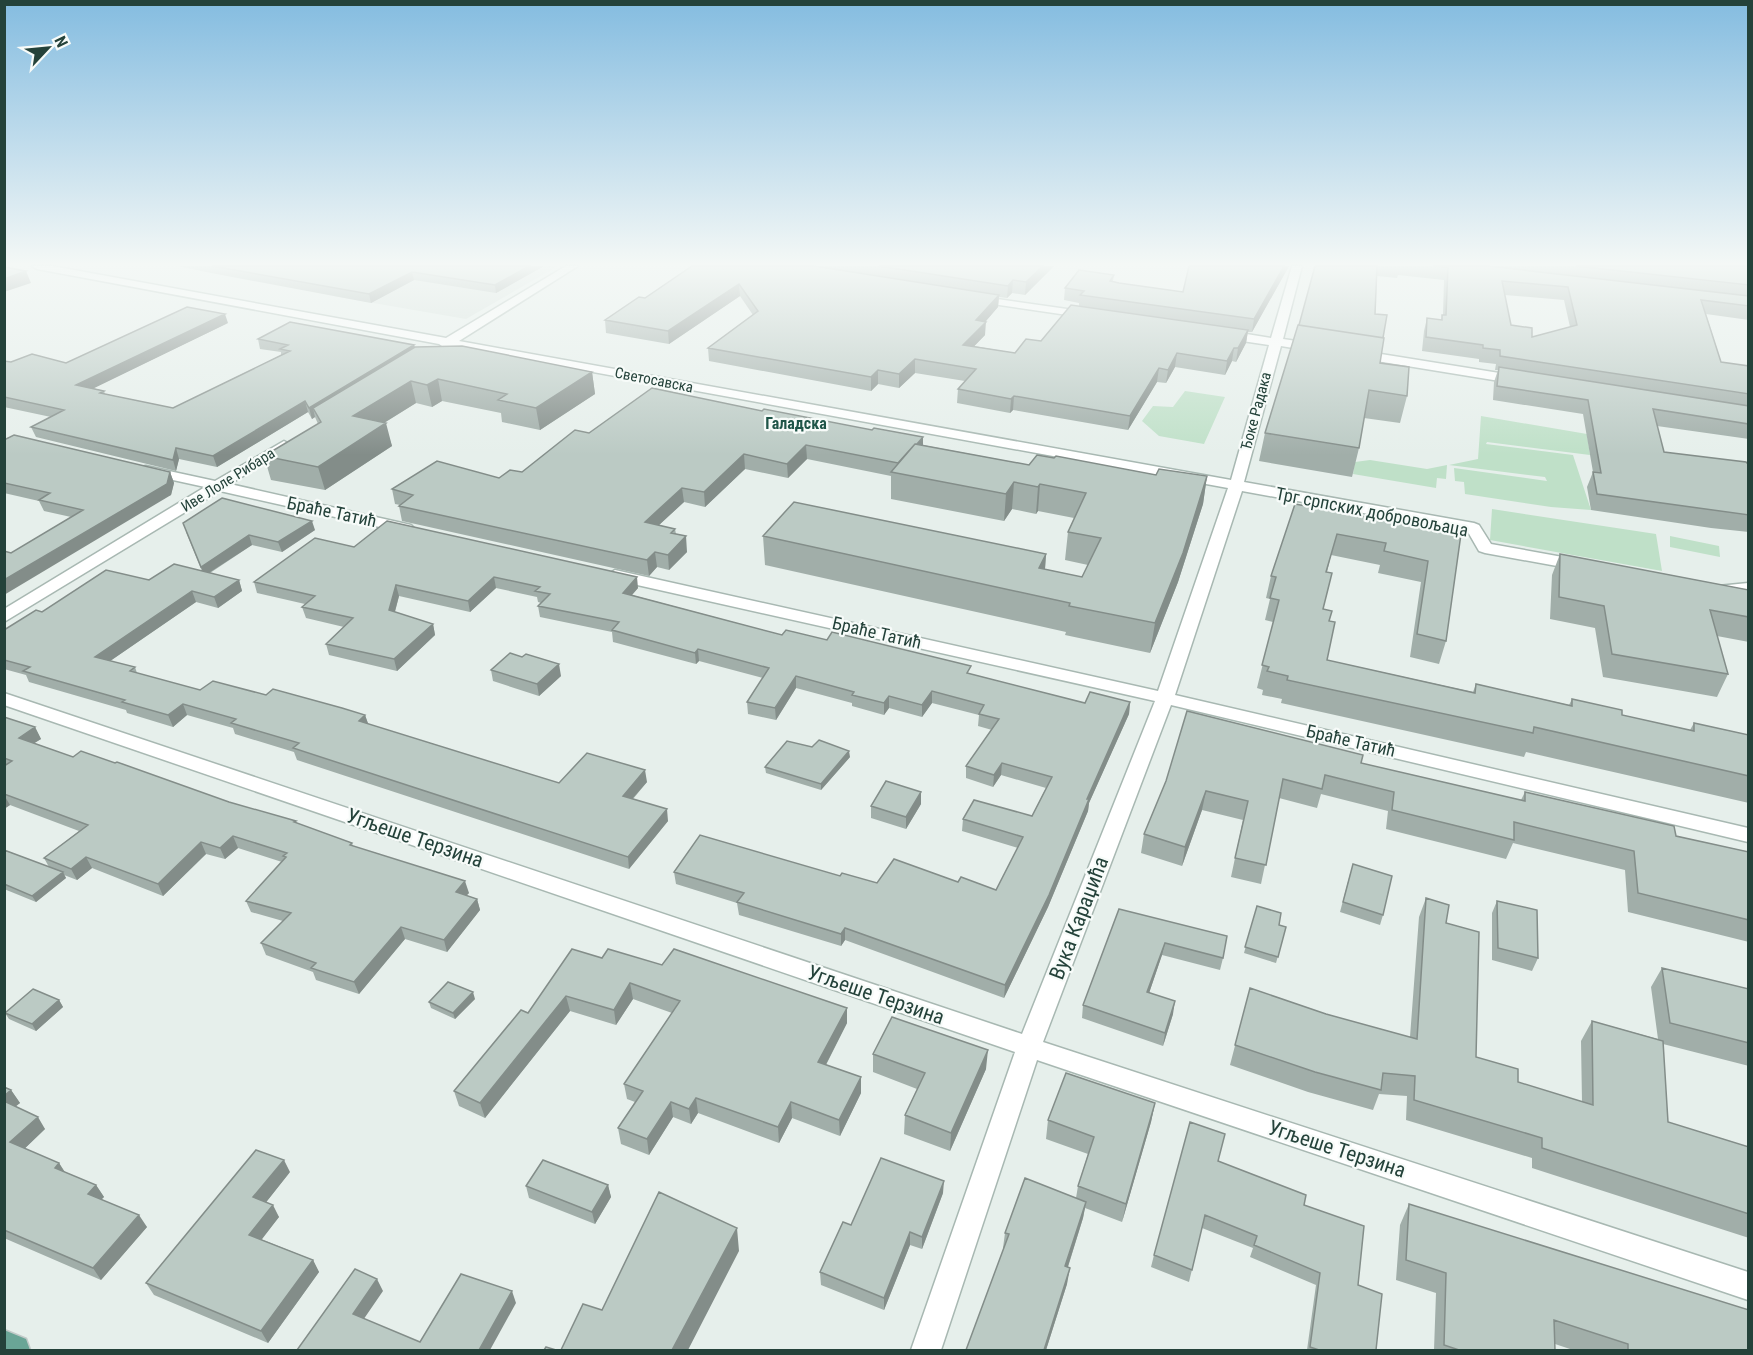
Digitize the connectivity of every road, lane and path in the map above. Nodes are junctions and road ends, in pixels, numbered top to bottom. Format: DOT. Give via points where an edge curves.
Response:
graph roads {
  1 [pos="385,329"];
  2 [pos="469,329"];
  3 [pos="1278,329"];
  4 [pos="1207,332"];
  5 [pos="450,341"];
  6 [pos="1274,341"];
  7 [pos="431,353"];
  8 [pos="1526,381"];
  9 [pos="299,436"];
  10 [pos="128,465"];
  11 [pos="1236,486"];
  12 [pos="217,487"];
  13 [pos="421,532"];
  14 [pos="1591,567"];
  15 [pos="594,570"];
  16 [pos="1697,587"];
  17 [pos="1749,588"];
  18 [pos="4,617"];
  19 [pos="1165,698"];
  20 [pos="4,699"];
  21 [pos="1749,835"];
  22 [pos="1029,1047"];
  23 [pos="1749,1286"];
  24 [pos="4,1345"];
  25 [pos="15,1350"];
  26 [pos="926,1350"];
  1 -- 5 [label="street, Светосавска"];
  2 -- 5 [label="street"];
  3 -- 6 [label="street, Ђоке Радака"];
  4 -- 6 [label="street"];
  5 -- 7 [label="street"];
  5 -- 11 [label="street, Светосавска"];
  6 -- 8 [label="street"];
  6 -- 11 [label="street, Ђоке Радака"];
  9 -- 12 [label="street, Иве Лоле Рибара"];
  10 -- 12 [label="street, Браће Татић"];
  11 -- 14 [label="street, Трг српских добровољаца" via="1474,528 1485,548"];
  11 -- 19 [label="street, Вука Караџића"];
  12 -- 13 [label="street, Браће Татић"];
  12 -- 18 [label="street, Иве Лоле Рибара"];
  15 -- 19 [label="street, Браће Татић"];
  16 -- 17 [label="street" via="1720,592"];
  19 -- 21 [label="street, Браће Татић"];
  19 -- 22 [label="street, Вука Караџића"];
  20 -- 22 [label="street, Угљеше Терзина"];
  22 -- 23 [label="street, Угљеше Терзина"];
  22 -- 26 [label="street, Вука Караџића"];
  24 -- 25 [label="main road"];
}
